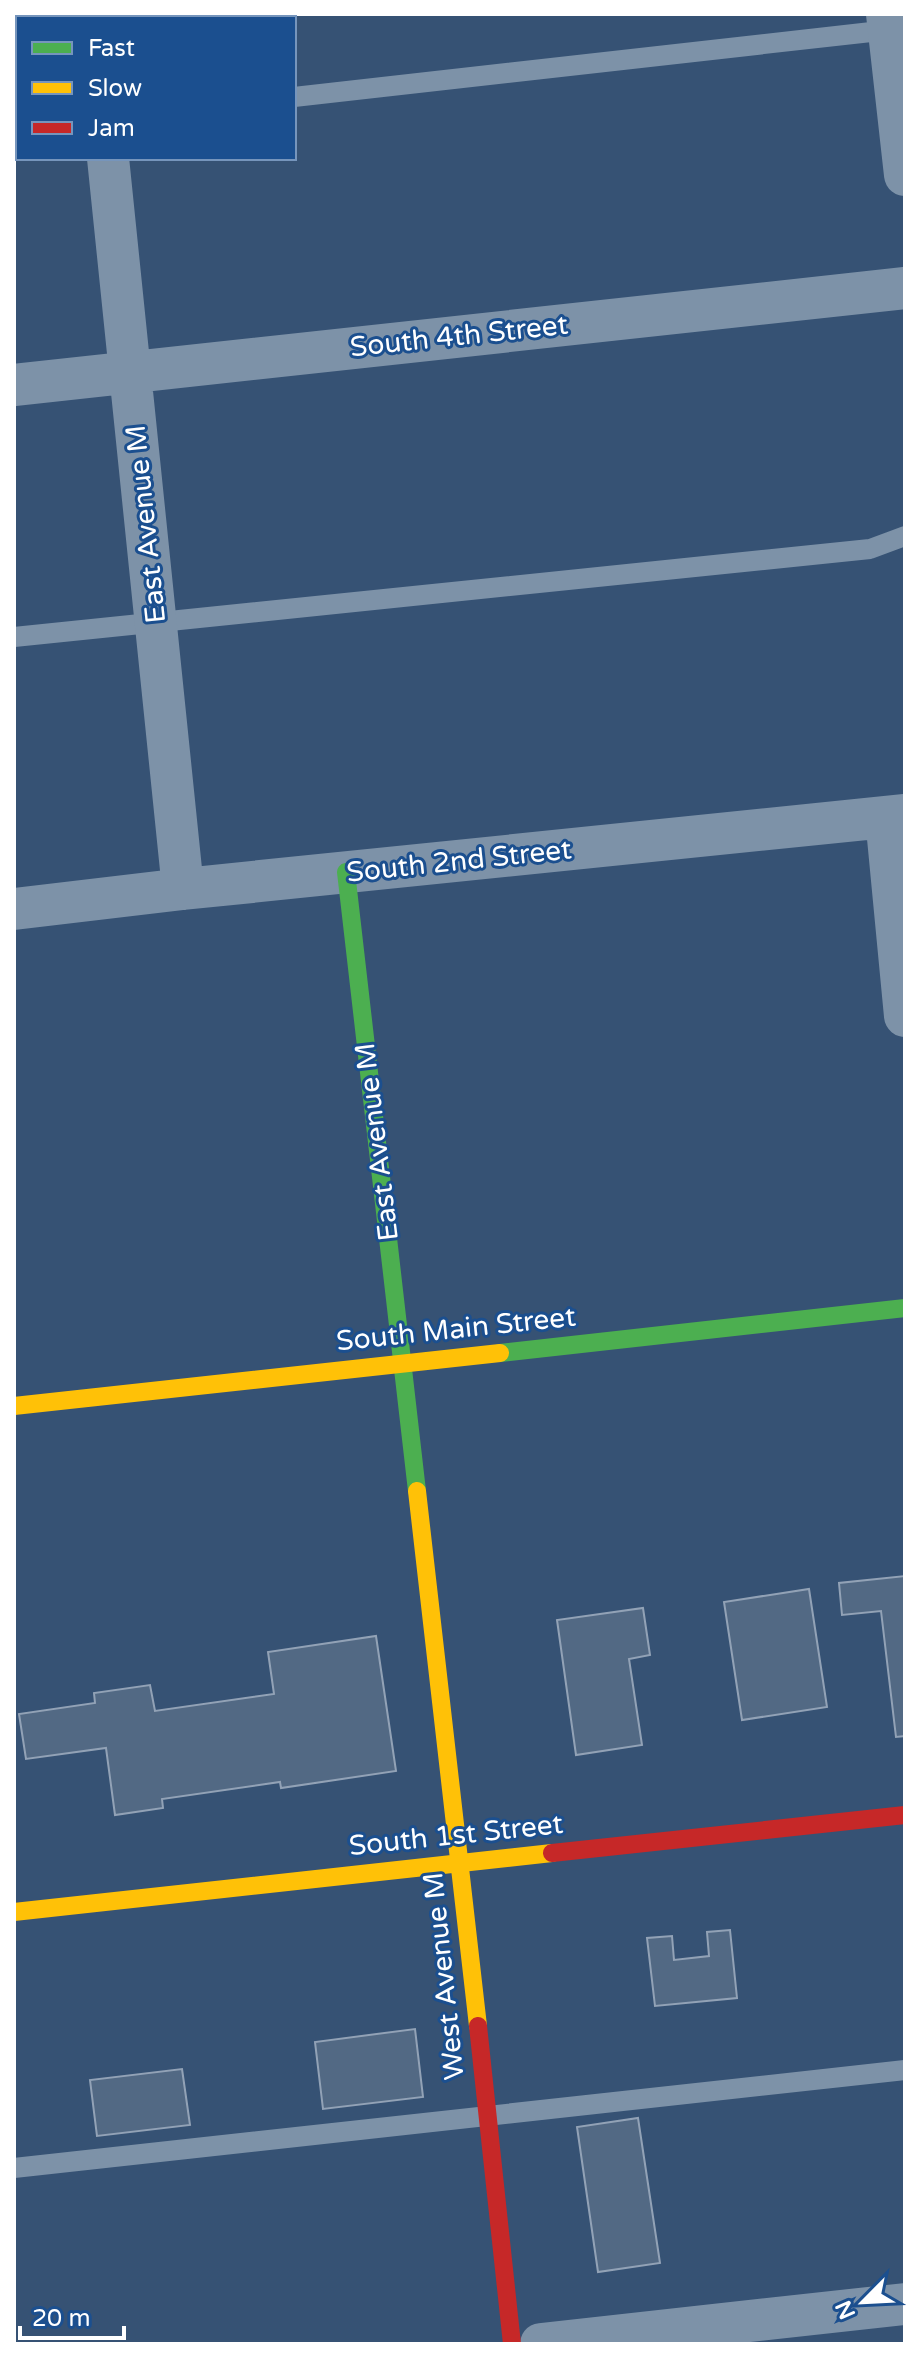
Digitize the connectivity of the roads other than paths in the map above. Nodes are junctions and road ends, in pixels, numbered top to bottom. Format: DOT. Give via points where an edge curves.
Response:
graph roads {
  1 [pos="888,22"];
  2 [pos="296,97"];
  3 [pos="108,160"];
  4 [pos="905,175"];
  5 [pos="905,288"];
  6 [pos="130,372"];
  7 [pos="14,385"];
  8 [pos="905,536"];
  9 [pos="156,622"];
  10 [pos="14,637"];
  11 [pos="896,816"];
  12 [pos="346,872"];
  13 [pos="183,889"];
  14 [pos="14,909"];
  15 [pos="905,1016"];
  16 [pos="905,1308"];
  17 [pos="402,1364"];
  18 [pos="14,1406"];
  19 [pos="905,1815"];
  20 [pos="460,1863"];
  21 [pos="14,1912"];
  22 [pos="905,2070"];
  23 [pos="488,2116"];
  24 [pos="14,2168"];
  25 [pos="905,2304"];
  26 [pos="512,2344"];
  27 [pos="541,2344"];
  1 -- 2 [label="lane"];
  1 -- 4 [label="street"];
  3 -- 6 [label="street, East Avenue M"];
  5 -- 6 [label="street, South 4th Street"];
  6 -- 7 [label="street, South 4th Street"];
  6 -- 9 [label="street, East Avenue M"];
  8 -- 9 [label="lane" via="870,549"];
  9 -- 10 [label="lane"];
  9 -- 13 [label="street, East Avenue M"];
  11 -- 12 [label="street, South 2nd Street"];
  11 -- 15 [label="street"];
  12 -- 13 [label="street, South 2nd Street"];
  12 -- 17 [label="street, East Avenue M"];
  13 -- 14 [label="street, South 2nd Street"];
  16 -- 17 [label="street, South Main Street"];
  17 -- 18 [label="street, South Main Street"];
  17 -- 20 [label="street, West Avenue M"];
  19 -- 20 [label="street, South 1st Street"];
  20 -- 21 [label="street, South 1st Street"];
  20 -- 23 [label="street, West Avenue M"];
  22 -- 23 [label="lane"];
  23 -- 24 [label="lane"];
  23 -- 26 [label="street, West Avenue M"];
  25 -- 27 [label="street"];
}
